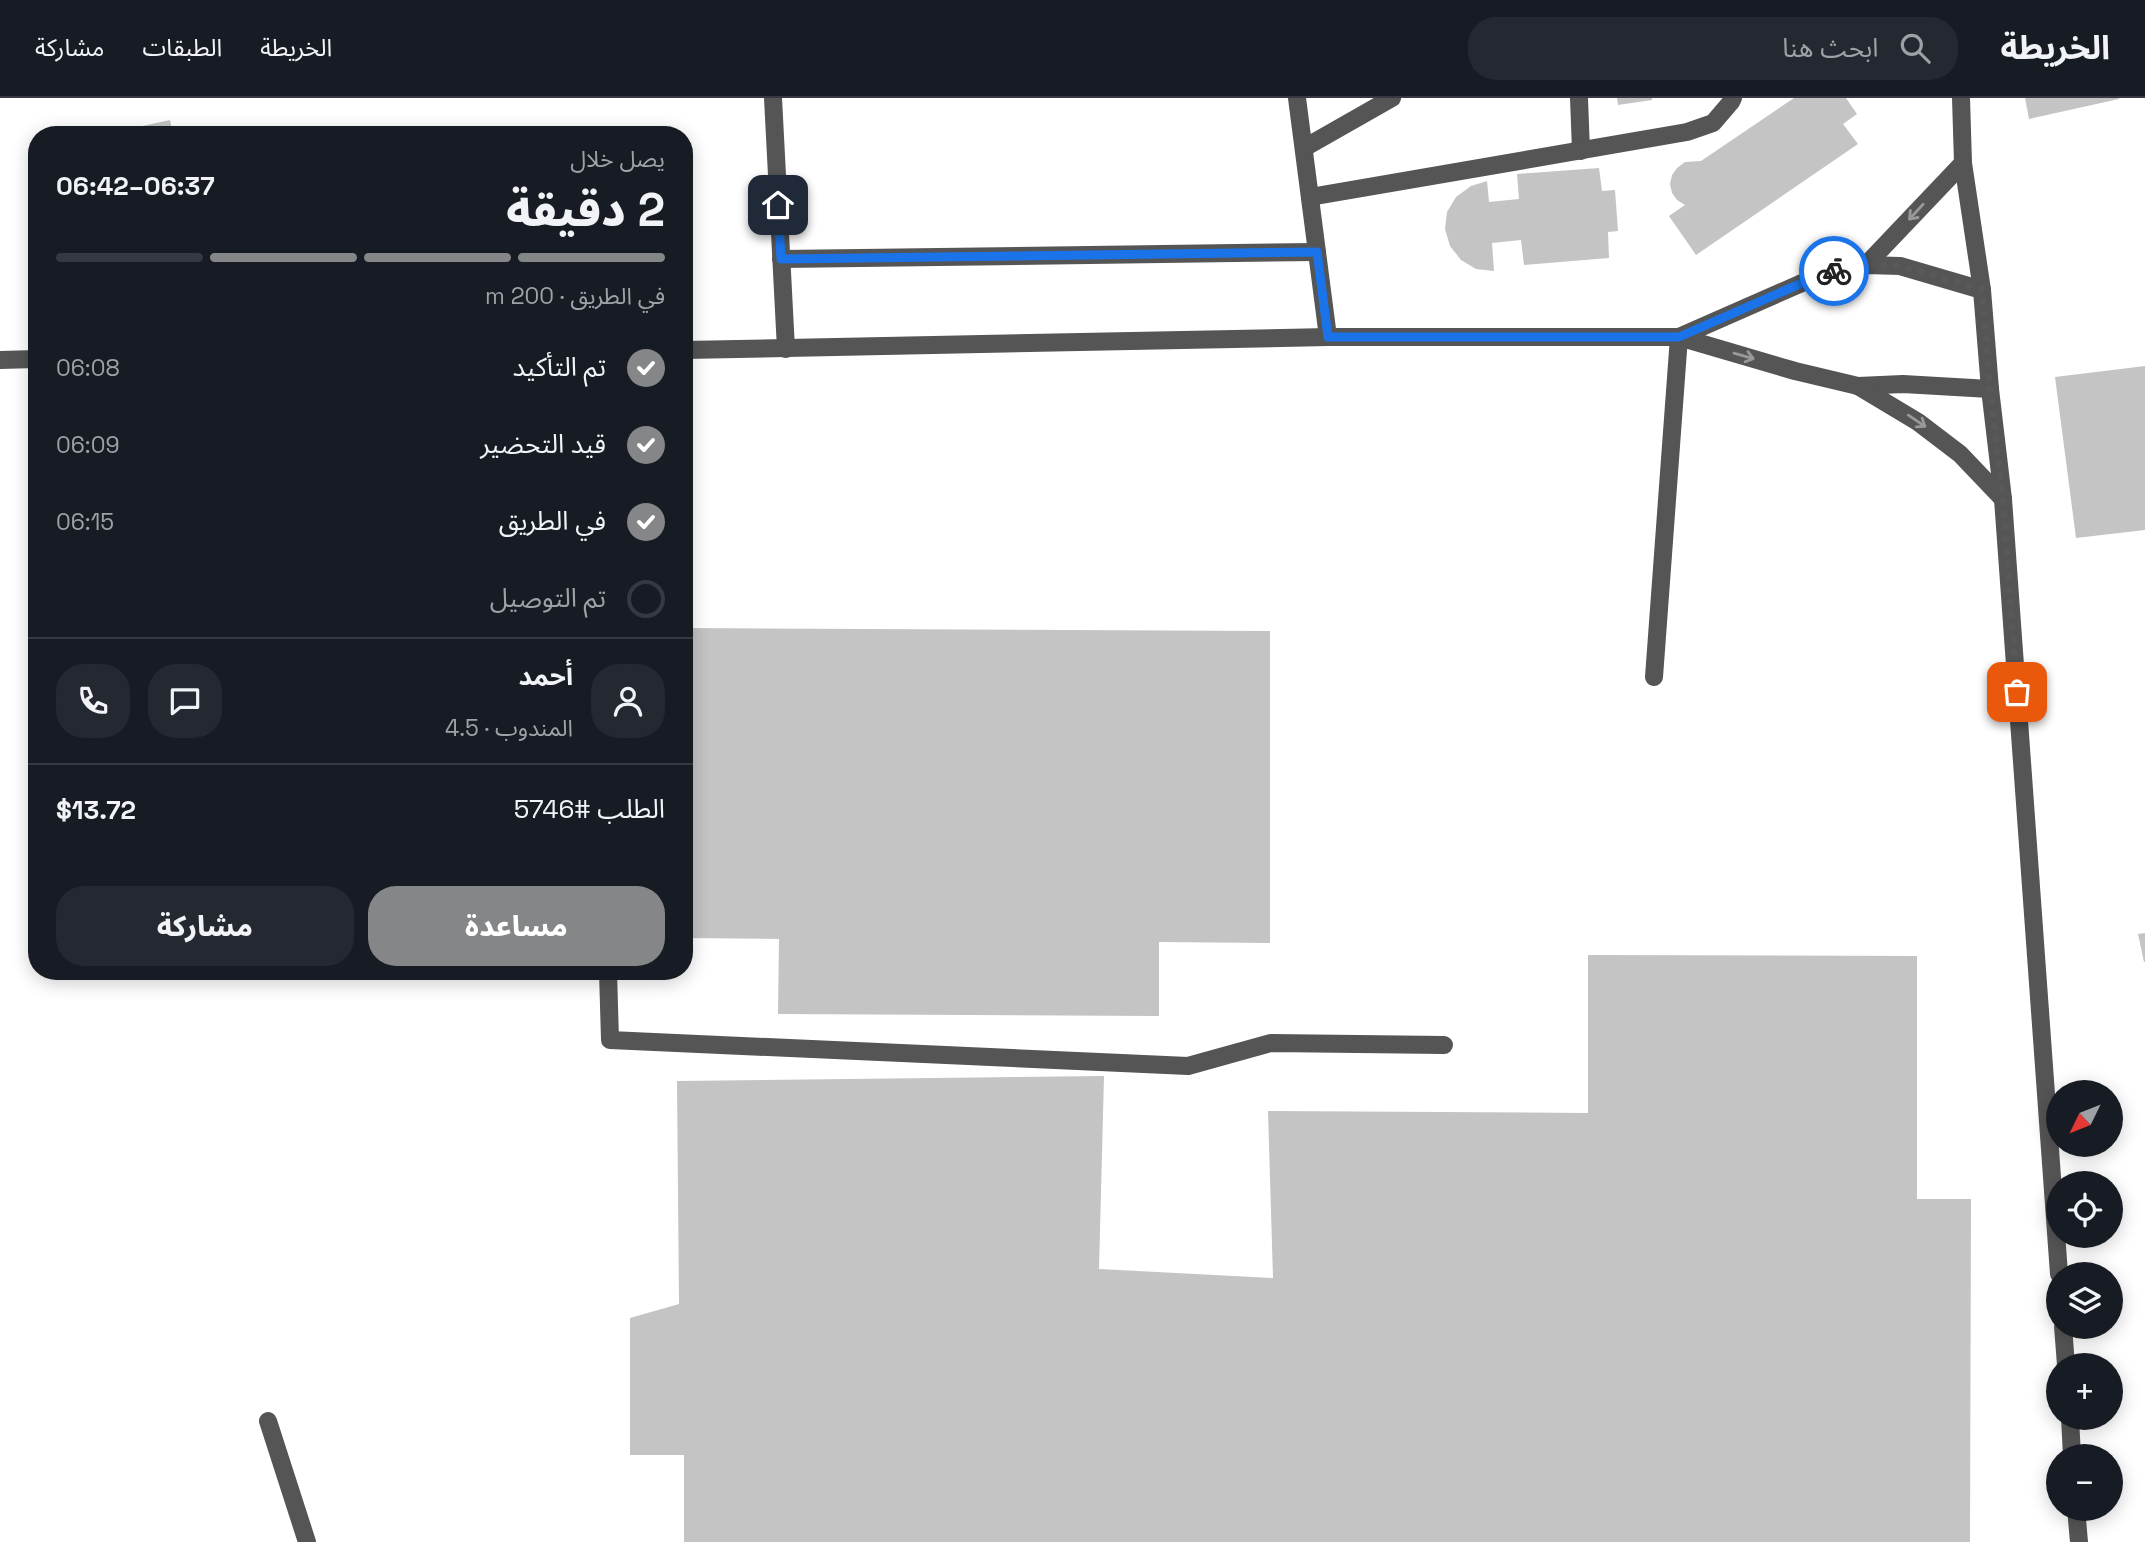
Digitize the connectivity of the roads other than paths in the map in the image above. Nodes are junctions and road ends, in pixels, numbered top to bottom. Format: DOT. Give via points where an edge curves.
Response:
graph roads {
  1 [pos="773,98"];
  2 [pos="1297,98"];
  3 [pos="1392,98"];
  4 [pos="1579,98"];
  5 [pos="1732,98"];
  6 [pos="1961,98"];
  7 [pos="1304,148"];
  8 [pos="1581,151"];
  9 [pos="1963,163"];
  10 [pos="1310,197"];
  11 [pos="1317,252"];
  12 [pos="781,259"];
  13 [pos="1866,265"];
  14 [pos="1982,289"];
  15 [pos="1328,337"];
  16 [pos="1679,337"];
  17 [pos="786,349"];
  18 [pos="693,350"];
  19 [pos="28,359"];
  20 [pos="0,360"];
  21 [pos="1858,386"];
  22 [pos="1990,389"];
  23 [pos="2003,499"];
  24 [pos="1654,677"];
  25 [pos="608,980"];
  26 [pos="1444,1045"];
  27 [pos="2058,1262"];
  28 [pos="268,1421"];
  29 [pos="2077,1521"];
  30 [pos="307,1542"];
  31 [pos="2078,1542"];
  1 -- 12 [label="street"];
  2 -- 7 [label="street"];
  3 -- 7 [label="street"];
  4 -- 8 [label="street"];
  5 -- 8 [label="street" via="1713,123"];
  6 -- 9 [label="street"];
  7 -- 10 [label="street"];
  8 -- 10 [label="street"];
  9 -- 13 [label="street, one-way"];
  9 -- 14 [label="street"];
  10 -- 11 [label="street"];
  11 -- 12 [label="street"];
  11 -- 15 [label="street"];
  12 -- 17 [label="street"];
  13 -- 14 [label="street" via="1900,266"];
  13 -- 16 [label="street" via="1827,272"];
  14 -- 22 [label="street"];
  15 -- 16 [label="street"];
  15 -- 17 [label="street"];
  16 -- 21 [label="street, one-way"];
  16 -- 24 [label="street"];
  17 -- 18 [label="street"];
  19 -- 20 [label="street"];
  21 -- 22 [label="street"];
  21 -- 23 [label="street, one-way" via="1960,454"];
  22 -- 23 [label="street"];
  23 -- 27 [label="street"];
  25 -- 26 [label="street" via="610,1040 1188,1066 1271,1043"];
  28 -- 30 [label="street"];
  29 -- 31 [label="street"];
}
